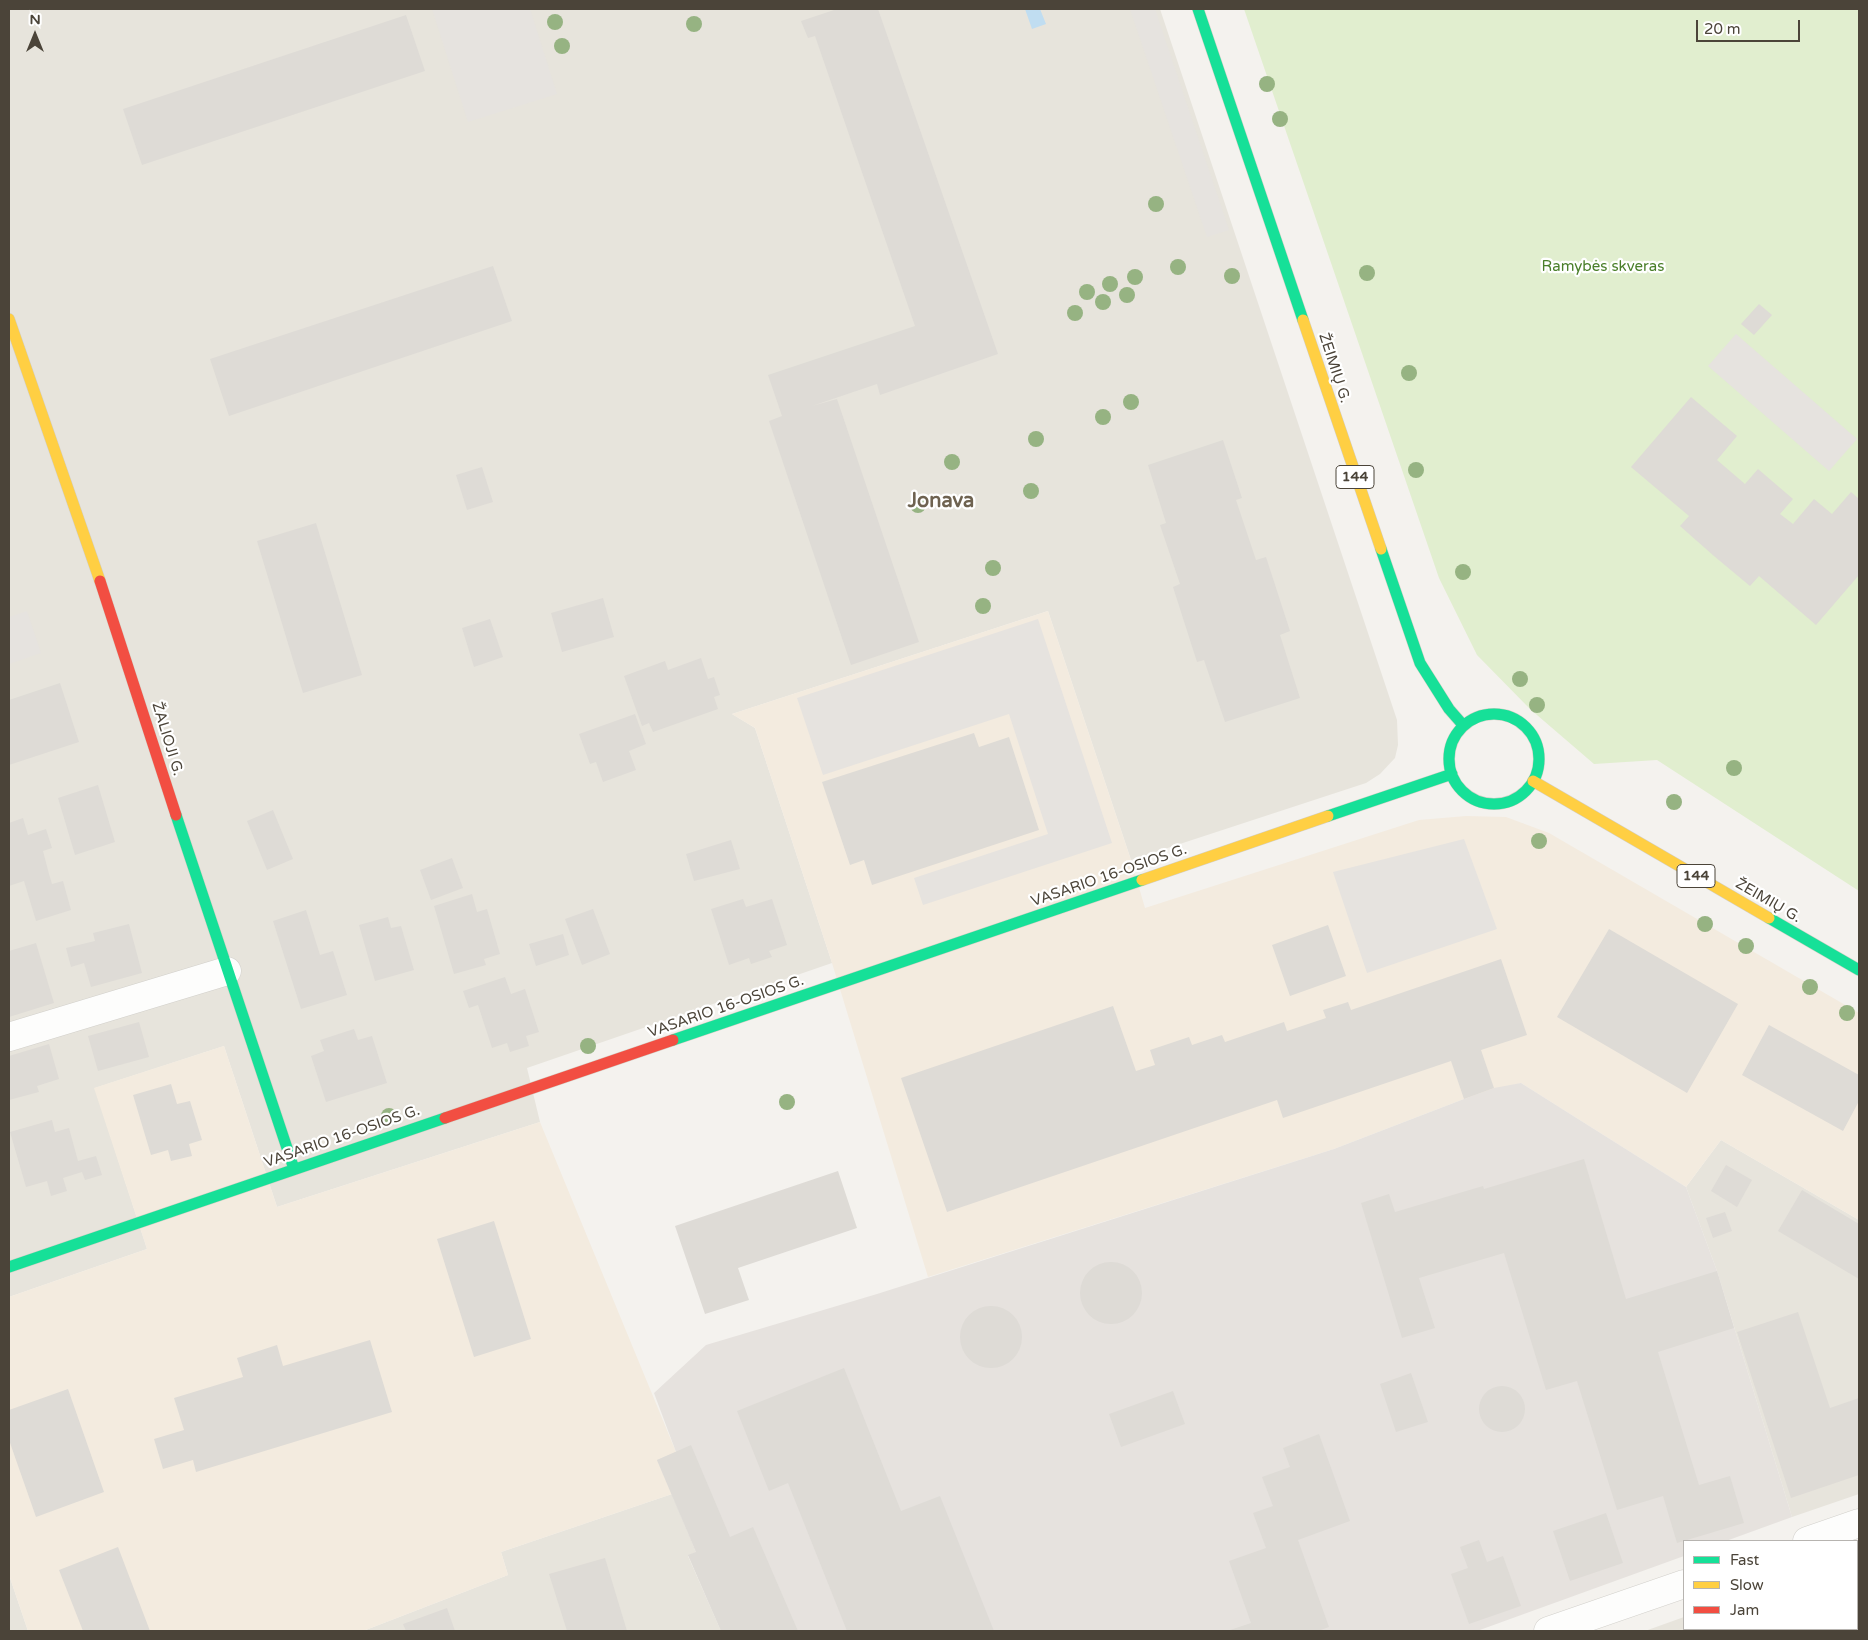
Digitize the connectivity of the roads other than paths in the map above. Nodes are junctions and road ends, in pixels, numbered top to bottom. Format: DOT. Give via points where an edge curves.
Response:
graph roads {
  1 [pos="1198,9"];
  2 [pos="9,319"];
  3 [pos="1463,725"];
  4 [pos="1452,774"];
  5 [pos="1533,781"];
  6 [pos="1859,970"];
  7 [pos="227,971"];
  8 [pos="9,1037"];
  9 [pos="294,1170"];
  10 [pos="9,1267"];
  11 [pos="1859,1523"];
  12 [pos="1810,1540"];
  13 [pos="1683,1584"];
  14 [pos="1548,1631"];
  1 -- 3 [label="main road, ŽEIMIŲ G. / 144" via="1420,663 1448,709"];
  2 -- 7 [label="main road, ŽALIOJI G." via="115,624"];
  3 -- 4 [label="main road" via="1450,748"];
  3 -- 5 [label="main road" via="1489,714 1517,719 1528,728 1537,747 1538,768"];
  4 -- 5 [label="main road" via="1459,787 1483,803 1498,804 1512,800"];
  4 -- 9 [label="main road, VASARIO 16-OSIOS G."];
  5 -- 6 [label="main road, ŽEIMIŲ G. / 144"];
  7 -- 8 [label="street"];
  7 -- 9 [label="main road, ŽALIOJI G."];
  9 -- 10 [label="main road, VASARIO 16-OSIOS G."];
  11 -- 12 [label="street"];
  13 -- 14 [label="street"];
}
